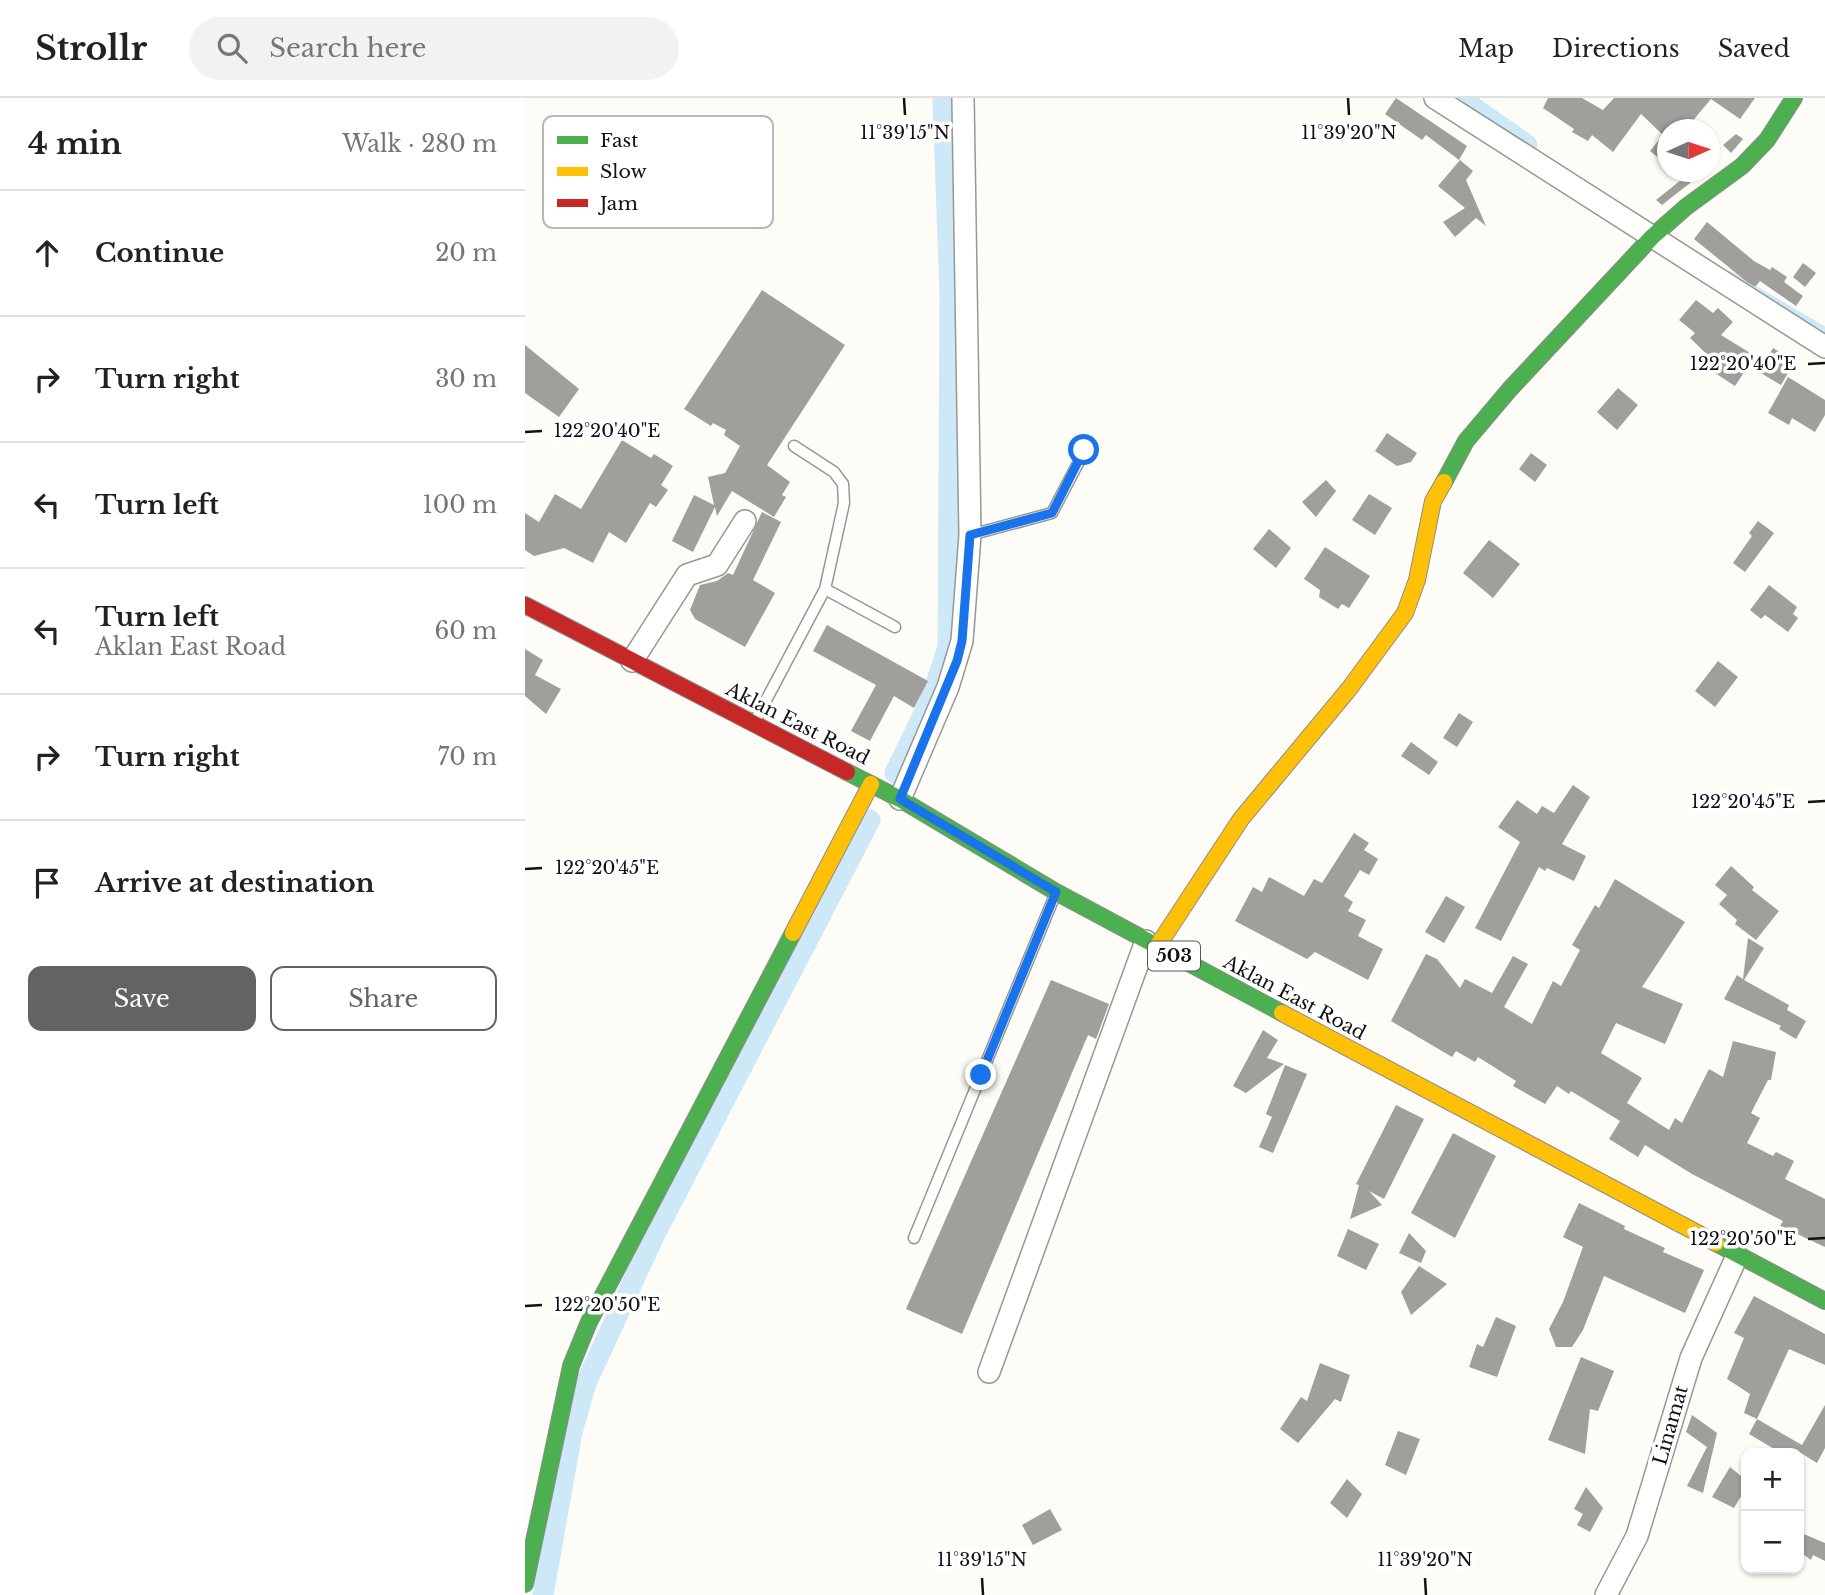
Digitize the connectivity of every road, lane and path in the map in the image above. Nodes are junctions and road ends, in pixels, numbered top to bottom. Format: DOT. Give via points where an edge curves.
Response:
graph roads {
  1 [pos="963,98"];
  2 [pos="1435,98"];
  3 [pos="1794,98"];
  4 [pos="1652,237"];
  5 [pos="1825,347"];
  6 [pos="794,446"];
  7 [pos="1084,450"];
  8 [pos="745,521"];
  9 [pos="970,535"];
  10 [pos="825,589"];
  11 [pos="525,605"];
  12 [pos="895,627"];
  13 [pos="632,661"];
  14 [pos="754,723"];
  15 [pos="871,784"];
  16 [pos="900,799"];
  17 [pos="1056,892"];
  18 [pos="1152,944"];
  19 [pos="914,1238"];
  20 [pos="1737,1256"];
  21 [pos="1825,1301"];
  22 [pos="989,1372"];
  23 [pos="525,1584"];
  24 [pos="1606,1595"];
  1 -- 9 [label="street"];
  2 -- 4 [label="street"];
  3 -- 4 [label="street" via="1767,140 1742,166"];
  4 -- 5 [label="street"];
  4 -- 18 [label="street" via="1466,441 1433,501 1417,580 1405,612 1241,820"];
  6 -- 10 [label="lane" via="834,472 843,484 844,503"];
  7 -- 9 [label="lane" via="1052,513"];
  8 -- 13 [label="street" via="717,565 687,575"];
  9 -- 16 [label="street" via="957,661"];
  10 -- 12 [label="lane"];
  10 -- 14 [label="lane"];
  11 -- 13 [label="street, Aklan East Road / 503"];
  13 -- 14 [label="street, Aklan East Road / 503"];
  14 -- 15 [label="street, Aklan East Road / 503"];
  15 -- 16 [label="street, Aklan East Road / 503"];
  15 -- 23 [label="street" via="589,1322 571,1366"];
  16 -- 17 [label="street, Aklan East Road / 503"];
  17 -- 18 [label="street, Aklan East Road / 503"];
  17 -- 19 [label="lane"];
  18 -- 20 [label="street, Aklan East Road / 503"];
  18 -- 22 [label="street"];
  20 -- 21 [label="street, Aklan East Road / 503"];
  20 -- 24 [label="street, Linamat" via="1691,1358 1637,1536"];
}
